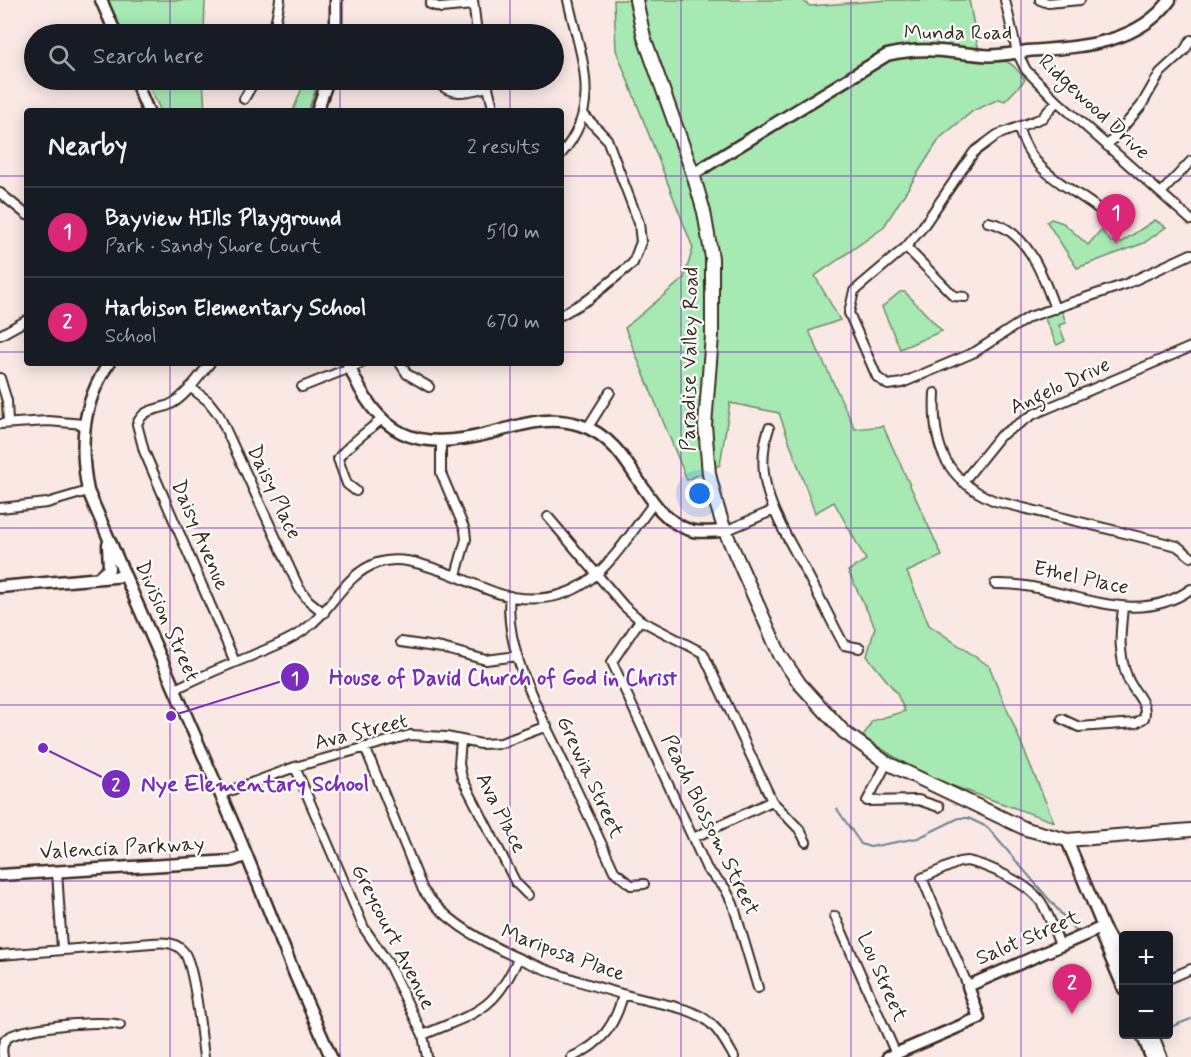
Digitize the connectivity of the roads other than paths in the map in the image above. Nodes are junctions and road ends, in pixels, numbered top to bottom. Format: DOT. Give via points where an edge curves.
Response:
graph roads {
  1 [pos="101,0"];
  2 [pos="280,0"];
  3 [pos="336,0"];
  4 [pos="568,0"];
  5 [pos="636,0"];
  6 [pos="1005,0"];
  7 [pos="1041,0"];
  8 [pos="1080,0"];
  9 [pos="1170,0"];
  10 [pos="473,2"];
  11 [pos="430,4"];
  12 [pos="112,24"];
  13 [pos="275,24"];
  14 [pos="336,24"];
  15 [pos="476,24"];
  16 [pos="1191,40"];
  17 [pos="1017,52"];
  18 [pos="139,90"];
  19 [pos="249,90"];
  20 [pos="324,90"];
  21 [pos="449,90"];
  22 [pos="466,90"];
  23 [pos="489,90"];
  24 [pos="244,99"];
  25 [pos="1057,101"];
  26 [pos="147,108"];
  27 [pos="318,108"];
  28 [pos="493,108"];
  29 [pos="584,115"];
  30 [pos="1018,127"];
  31 [pos="1107,146"];
  32 [pos="564,150"];
  33 [pos="1191,161"];
  34 [pos="693,174"];
  35 [pos="1161,193"];
  36 [pos="0,194"];
  37 [pos="24,213"];
  38 [pos="1191,220"];
  39 [pos="988,222"];
  40 [pos="1117,227"];
  41 [pos="906,247"];
  42 [pos="1191,254"];
  43 [pos="965,297"];
  44 [pos="1054,309"];
  45 [pos="564,313"];
  46 [pos="24,322"];
  47 [pos="0,335"];
  48 [pos="1190,350"];
  49 [pos="107,366"];
  50 [pos="208,366"];
  51 [pos="347,366"];
  52 [pos="349,366"];
  53 [pos="402,366"];
  54 [pos="0,378"];
  55 [pos="190,387"];
  56 [pos="302,387"];
  57 [pos="429,387"];
  58 [pos="610,392"];
  59 [pos="935,393"];
  60 [pos="381,420"];
  61 [pos="4,424"];
  62 [pos="84,424"];
  63 [pos="588,428"];
  64 [pos="769,428"];
  65 [pos="441,441"];
  66 [pos="963,482"];
  67 [pos="356,490"];
  68 [pos="88,491"];
  69 [pos="654,503"];
  70 [pos="0,508"];
  71 [pos="772,511"];
  72 [pos="548,517"];
  73 [pos="725,531"];
  74 [pos="107,535"];
  75 [pos="1191,557"];
  76 [pos="456,575"];
  77 [pos="125,576"];
  78 [pos="597,577"];
  79 [pos="96,579"];
  80 [pos="995,584"];
  81 [pos="0,587"];
  82 [pos="1191,589"];
  83 [pos="510,596"];
  84 [pos="1123,608"];
  85 [pos="324,613"];
  86 [pos="640,620"];
  87 [pos="401,642"];
  88 [pos="860,648"];
  89 [pos="518,656"];
  90 [pos="235,662"];
  91 [pos="175,689"];
  92 [pos="1062,719"];
  93 [pos="547,726"];
  94 [pos="461,740"];
  95 [pos="365,747"];
  96 [pos="887,763"];
  97 [pos="295,768"];
  98 [pos="221,794"];
  99 [pos="772,801"];
  100 [pos="939,807"];
  101 [pos="1191,830"];
  102 [pos="693,838"];
  103 [pos="1067,840"];
  104 [pos="806,842"];
  105 [pos="245,856"];
  106 [pos="57,871"];
  107 [pos="0,875"];
  108 [pos="644,884"];
  109 [pos="528,895"];
  110 [pos="835,916"];
  111 [pos="1103,927"];
  112 [pos="1060,945"];
  113 [pos="62,949"];
  114 [pos="0,956"];
  115 [pos="1119,956"];
  116 [pos="518,959"];
  117 [pos="1191,969"];
  118 [pos="1173,977"];
  119 [pos="1122,985"];
  120 [pos="968,986"];
  121 [pos="758,988"];
  122 [pos="623,995"];
  123 [pos="120,1025"];
  124 [pos="423,1035"];
  125 [pos="1144,1039"];
  126 [pos="1154,1039"];
  127 [pos="892,1055"];
  128 [pos="3,1057"];
  129 [pos="204,1057"];
  130 [pos="331,1057"];
  131 [pos="427,1057"];
  132 [pos="572,1057"];
  133 [pos="734,1057"];
  134 [pos="1151,1057"];
  135 [pos="1161,1057"];
  1 -- 12 [label="main road"];
  2 -- 13 [label="street"];
  3 -- 14 [label="main road"];
  4 -- 29 [label="street" via="586,80"];
  5 -- 34 [label="main road, Paradise Valley Road" via="644,37"];
  6 -- 17 [label="street, Ridgewood Drive"];
  7 -- 8 [label="street"];
  9 -- 17 [label="main road, Munda Road" via="1155,16 1115,39 1079,47"];
  10 -- 11 [label="street" via="441,8"];
  10 -- 15 [label="street"];
  16 -- 31 [label="street" via="1160,73 1141,106"];
  17 -- 25 [label="street, Ridgewood Drive" via="1026,70"];
  17 -- 34 [label="main road, Munda Road" via="984,56 910,49 887,54"];
  18 -- 26 [label="main road"];
  19 -- 24 [label="street"];
  20 -- 27 [label="main road"];
  21 -- 22 [label="street"];
  23 -- 28 [label="street"];
  25 -- 30 [label="street" via="1042,118"];
  25 -- 31 [label="street, Ridgewood Drive"];
  29 -- 32 [label="street"];
  29 -- 45 [label="street" via="607,139 639,223 641,242 633,263 589,299"];
  30 -- 40 [label="street" via="1029,153 1043,171 1085,197"];
  30 -- 41 [label="street" via="998,135 968,158"];
  31 -- 35 [label="street, Ridgewood Drive"];
  33 -- 35 [label="street"];
  34 -- 73 [label="main road, Paradise Valley Road" via="704,212 714,291 705,445"];
  35 -- 38 [label="street, Ridgewood Drive"];
  36 -- 37 [label="street"];
  39 -- 44 [label="street" via="1008,228 1026,247 1046,283"];
  41 -- 43 [label="street" via="954,296"];
  41 -- 44 [label="street" via="854,291 849,305 875,373 888,385 902,384 975,352 1029,317"];
  42 -- 44 [label="street" via="1126,284"];
  46 -- 47 [label="street"];
  48 -- 66 [label="street, Angelo Drive" via="1034,414 1000,436"];
  49 -- 62 [label="main road, Division Street" via="95,387"];
  50 -- 55 [label="street"];
  51 -- 56 [label="street"];
  52 -- 60 [label="main road" via="363,397"];
  53 -- 57 [label="street" via="407,374"];
  54 -- 61 [label="street" via="7,401"];
  55 -- 85 [label="street, Daisy Place" via="219,415 299,588"];
  55 -- 90 [label="street, Daisy Avenue" via="170,405 147,411 139,421 139,434"];
  58 -- 63 [label="street"];
  59 -- 66 [label="street" via="938,443"];
  60 -- 65 [label="main road" via="411,436"];
  60 -- 67 [label="street" via="341,451 338,459 347,484"];
  61 -- 62 [label="street"];
  62 -- 68 [label="main road, Division Street"];
  63 -- 65 [label="main road" via="556,420 538,421 472,438"];
  63 -- 69 [label="main road" via="618,450"];
  64 -- 71 [label="street" via="764,443 764,474"];
  65 -- 76 [label="street" via="441,472 465,530"];
  66 -- 75 [label="street" via="995,501 1177,546"];
  68 -- 70 [label="street" via="47,503"];
  68 -- 74 [label="main road, Division Street"];
  69 -- 73 [label="main road" via="671,520 692,530"];
  69 -- 78 [label="street"];
  71 -- 73 [label="street"];
  71 -- 88 [label="street" via="844,645"];
  72 -- 78 [label="street"];
  73 -- 96 [label="main road, Paradise Valley Road" via="780,655 800,684 844,732"];
  74 -- 77 [label="main road, Division Street"];
  74 -- 79 [label="main road" via="110,569"];
  76 -- 83 [label="street"];
  76 -- 85 [label="street" via="401,561 375,564 353,576"];
  77 -- 79 [label="main road"];
  77 -- 91 [label="main road, Division Street"];
  78 -- 83 [label="street" via="555,595"];
  78 -- 86 [label="street"];
  79 -- 81 [label="main road"];
  80 -- 84 [label="street, Ethel Place" via="1016,583"];
  82 -- 84 [label="street, Ethel Place" via="1165,603"];
  83 -- 89 [label="street, Grewia Street" via="510,627"];
  84 -- 92 [label="street" via="1120,657 1145,707 1144,718 1136,723 1079,727"];
  85 -- 90 [label="street" via="290,639"];
  86 -- 99 [label="street" via="703,653"];
  86 -- 102 [label="street, Peach Blossom Street" via="612,663"];
  87 -- 89 [label="street" via="486,660"];
  89 -- 93 [label="street, Grewia Street"];
  90 -- 91 [label="street"];
  91 -- 98 [label="main road, Division Street"];
  93 -- 94 [label="street, Ava Street" via="501,743"];
  93 -- 108 [label="street, Grewia Street" via="614,871 632,885"];
  94 -- 95 [label="street, Ava Street" via="410,735"];
  94 -- 109 [label="street, Ava Place" via="462,778 516,883"];
  95 -- 97 [label="street, Ava Street"];
  95 -- 116 [label="street, Mariposa Place" via="423,890 486,944"];
  96 -- 100 [label="street" via="867,801 918,800"];
  96 -- 103 [label="main road, Paradise Valley Road" via="1026,829"];
  97 -- 98 [label="street, Ava Street"];
  97 -- 124 [label="street, Greycourt Avenue" via="364,928 388,963"];
  98 -- 105 [label="main road, Division Street"];
  99 -- 102 [label="street"];
  99 -- 104 [label="street" via="800,830"];
  101 -- 103 [label="main road, Paradise Valley Road"];
  102 -- 121 [label="street, Peach Blossom Street" via="707,869 725,888 733,904"];
  103 -- 111 [label="main road"];
  105 -- 106 [label="main road, Valencia Parkway" via="231,861"];
  105 -- 130 [label="main road, Division Street"];
  106 -- 107 [label="main road, Valencia Parkway"];
  106 -- 113 [label="street"];
  110 -- 127 [label="street, Lou Street"];
  111 -- 112 [label="main road, Salot Street"];
  111 -- 115 [label="main road"];
  111 -- 119 [label="main road" via="1102,937"];
  112 -- 120 [label="main road, Salot Street"];
  112 -- 120 [label="street" via="1042,902 1019,883 967,861 922,878"];
  113 -- 114 [label="street"];
  113 -- 129 [label="street" via="164,942 182,950 190,964"];
  116 -- 122 [label="street, Mariposa Place"];
  116 -- 124 [label="street" via="496,998 482,1009"];
  117 -- 118 [label="street"];
  120 -- 127 [label="main road" via="979,1018"];
  122 -- 132 [label="street" via="614,1025 600,1040"];
  122 -- 133 [label="street, Mariposa Place" via="695,1014 710,1023"];
  123 -- 128 [label="street" via="108,1021 55,1026 9,1037"];
  124 -- 131 [label="street, Greycourt Avenue"];
  125 -- 134 [label="main road"];
  126 -- 135 [label="main road"];
}
